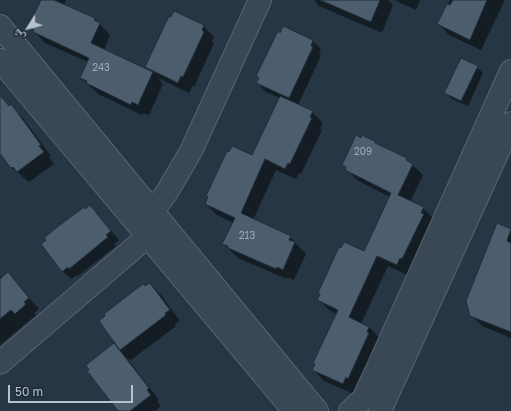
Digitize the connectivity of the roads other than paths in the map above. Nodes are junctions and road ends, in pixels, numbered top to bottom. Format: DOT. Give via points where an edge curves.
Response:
graph roads {
  1 [pos="260,0"];
  2 [pos="0,26"];
  3 [pos="0,60"];
  4 [pos="511,71"];
  5 [pos="34,83"];
  6 [pos="511,123"];
  7 [pos="153,211"];
  8 [pos="148,236"];
  9 [pos="0,363"];
  10 [pos="387,371"];
  11 [pos="312,410"];
  12 [pos="350,411"];
  13 [pos="380,411"];
  1 -- 7 [label="street" via="191,151"];
  2 -- 5 [label="street"];
  3 -- 5 [label="street"];
  4 -- 10 [label="street"];
  5 -- 7 [label="street"];
  5 -- 8 [label="street"];
  6 -- 10 [label="street"];
  7 -- 11 [label="street"];
  8 -- 9 [label="street"];
  8 -- 11 [label="street"];
  10 -- 12 [label="street"];
  10 -- 13 [label="street"];
}
